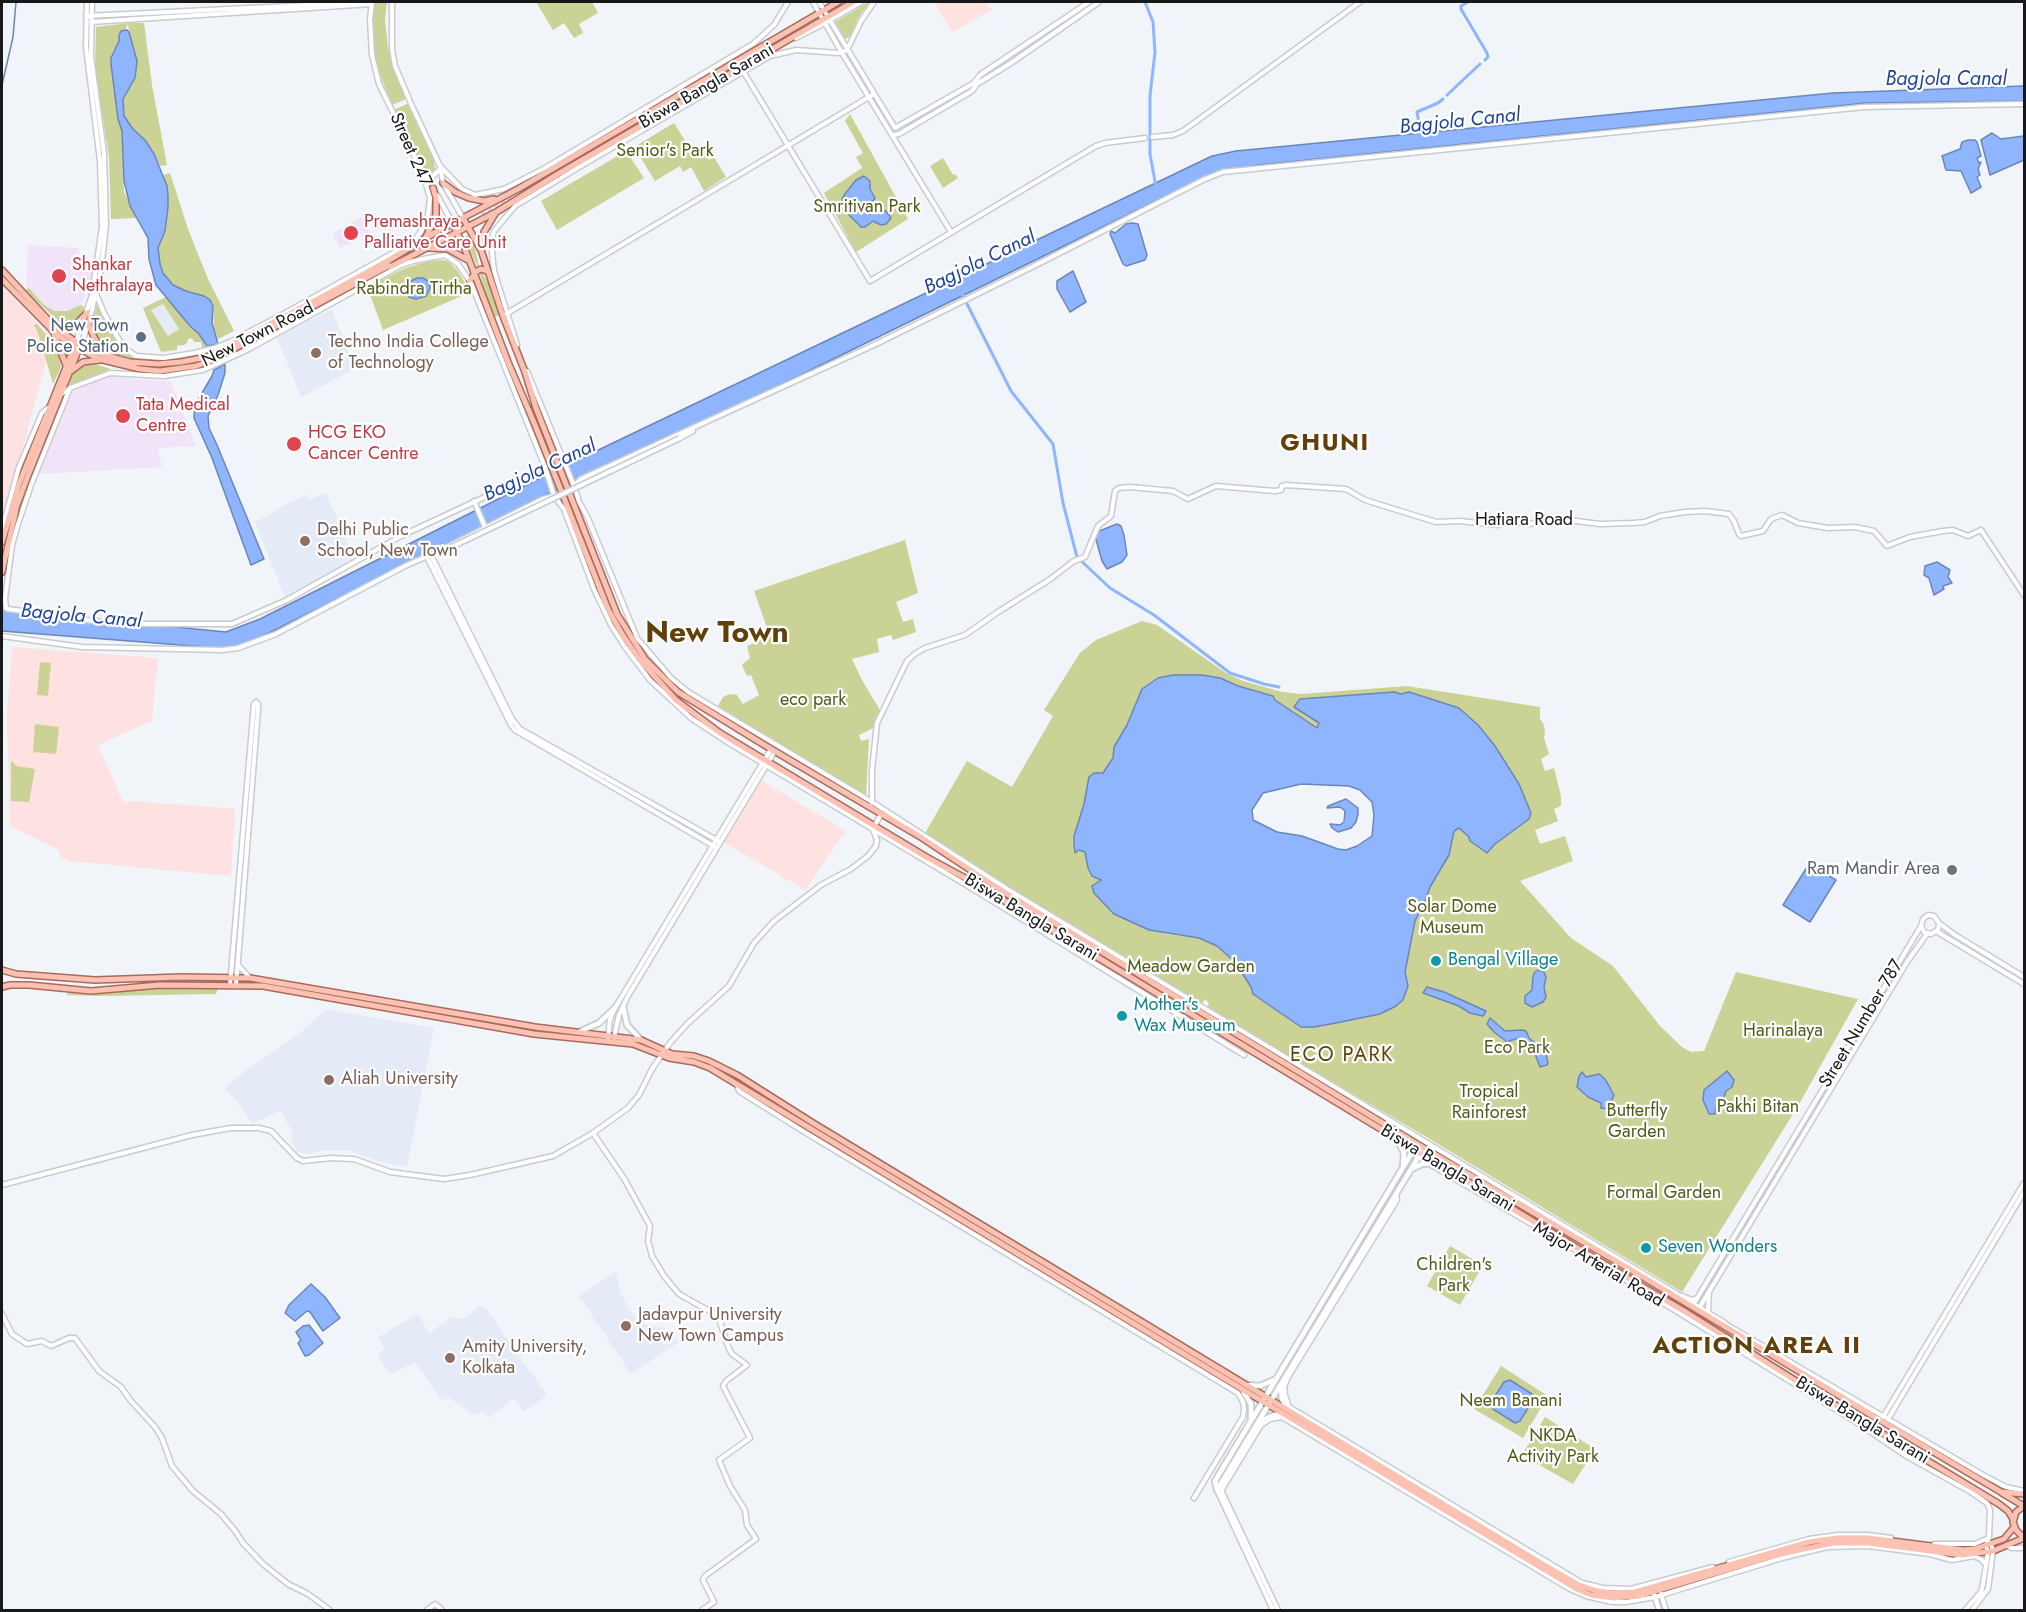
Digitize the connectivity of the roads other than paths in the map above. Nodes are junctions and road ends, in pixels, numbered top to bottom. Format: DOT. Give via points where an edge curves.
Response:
graph roads {
  1 [pos="87,2"];
  2 [pos="92,2"];
  3 [pos="392,2"];
  4 [pos="788,2"];
  5 [pos="813,2"];
  6 [pos="819,2"];
  7 [pos="838,2"];
  8 [pos="853,2"];
  9 [pos="861,2"];
  10 [pos="874,2"];
  11 [pos="1089,2"];
  12 [pos="1099,2"];
  13 [pos="1360,2"];
  14 [pos="372,3"];
  15 [pos="822,11"];
  16 [pos="88,19"];
  17 [pos="827,20"];
  18 [pos="848,50"];
  19 [pos="842,53"];
  20 [pos="743,71"];
  21 [pos="872,96"];
  22 [pos="2025,104"];
  23 [pos="676,108"];
  24 [pos="895,128"];
  25 [pos="893,135"];
  26 [pos="1153,137"];
  27 [pos="1145,138"];
  28 [pos="789,146"];
  29 [pos="440,166"];
  30 [pos="423,174"];
  31 [pos="443,183"];
  32 [pos="433,188"];
  33 [pos="512,195"];
  34 [pos="498,199"];
  35 [pos="498,211"];
  36 [pos="463,218"];
  37 [pos="453,224"];
  38 [pos="104,227"];
  39 [pos="468,227"];
  40 [pos="951,232"];
  41 [pos="457,233"];
  42 [pos="425,238"];
  43 [pos="422,250"];
  44 [pos="481,250"];
  45 [pos="396,259"];
  46 [pos="422,259"];
  47 [pos="469,261"];
  48 [pos="387,264"];
  49 [pos="2,270"];
  50 [pos="487,271"];
  51 [pos="472,277"];
  52 [pos="2,279"];
  53 [pos="96,294"];
  54 [pos="88,315"];
  55 [pos="505,315"];
  56 [pos="53,325"];
  57 [pos="54,332"];
  58 [pos="78,346"];
  59 [pos="194,353"];
  60 [pos="143,357"];
  61 [pos="115,358"];
  62 [pos="102,360"];
  63 [pos="190,361"];
  64 [pos="137,363"];
  65 [pos="66,366"];
  66 [pos="69,373"];
  67 [pos="70,388"];
  68 [pos="60,395"];
  69 [pos="538,406"];
  70 [pos="50,407"];
  71 [pos="698,426"];
  72 [pos="548,469"];
  73 [pos="571,488"];
  74 [pos="554,495"];
  75 [pos="475,503"];
  76 [pos="576,503"];
  77 [pos="566,508"];
  78 [pos="14,509"];
  79 [pos="485,525"];
  80 [pos="2,529"];
  81 [pos="2,542"];
  82 [pos="431,557"];
  83 [pos="2,573"];
  84 [pos="2025,595"];
  85 [pos="4,607"];
  86 [pos="2,636"];
  87 [pos="773,750"];
  88 [pos="765,762"];
  89 [pos="872,805"];
  90 [pos="881,814"];
  91 [pos="874,827"];
  92 [pos="718,841"];
  93 [pos="714,847"];
  94 [pos="1939,923"];
  95 [pos="1921,926"];
  96 [pos="1936,932"];
  97 [pos="1927,934"];
  98 [pos="237,964"];
  99 [pos="230,965"];
  100 [pos="2,970"];
  101 [pos="2025,977"];
  102 [pos="215,978"];
  103 [pos="250,978"];
  104 [pos="233,982"];
  105 [pos="2025,984"];
  106 [pos="2,987"];
  107 [pos="623,1006"];
  108 [pos="615,1008"];
  109 [pos="579,1032"];
  110 [pos="611,1038"];
  111 [pos="641,1040"];
  112 [pos="663,1053"];
  113 [pos="1244,1055"];
  114 [pos="736,1084"];
  115 [pos="593,1133"];
  116 [pos="1394,1137"];
  117 [pos="1416,1146"];
  118 [pos="1422,1150"];
  119 [pos="1427,1163"];
  120 [pos="1441,1164"];
  121 [pos="1402,1170"];
  122 [pos="1410,1170"];
  123 [pos="1466,1182"];
  124 [pos="2025,1183"];
  125 [pos="2,1185"];
  126 [pos="1395,1190"];
  127 [pos="2025,1192"];
  128 [pos="1720,1267"];
  129 [pos="1709,1292"];
  130 [pos="1678,1295"];
  131 [pos="1697,1298"];
  132 [pos="1696,1307"];
  133 [pos="1708,1312"];
  134 [pos="1950,1312"];
  135 [pos="2,1314"];
  136 [pos="1722,1323"];
  137 [pos="1280,1380"];
  138 [pos="1243,1387"];
  139 [pos="1267,1401"];
  140 [pos="1288,1413"];
  141 [pos="1882,1418"];
  142 [pos="1254,1423"];
  143 [pos="1228,1442"];
  144 [pos="1235,1448"];
  145 [pos="1903,1450"];
  146 [pos="1219,1489"];
  147 [pos="2001,1492"];
  148 [pos="2025,1493"];
  149 [pos="1194,1498"];
  150 [pos="2024,1506"];
  151 [pos="2013,1519"];
  152 [pos="2014,1527"];
  153 [pos="2025,1538"];
  154 [pos="1990,1546"];
  155 [pos="2007,1546"];
  156 [pos="2025,1548"];
  157 [pos="1986,1565"];
  158 [pos="1654,1594"];
  159 [pos="1661,1594"];
  160 [pos="330,1611"];
  161 [pos="427,1611"];
  162 [pos="442,1611"];
  163 [pos="702,1611"];
  164 [pos="1273,1611"];
  165 [pos="1278,1611"];
  166 [pos="1659,1611"];
  167 [pos="1666,1611"];
  168 [pos="1965,1611"];
  169 [pos="1972,1611"];
  1 -- 16 [label="street"];
  2 -- 16 [label="street"];
  3 -- 29 [label="street, Street 247" via="395,66"];
  4 -- 33 [label="street" via="774,25 753,44 545,168"];
  5 -- 15 [label="street"];
  6 -- 15 [label="street"];
  7 -- 15 [label="main road, Biswa Bangla Sarani"];
  8 -- 17 [label="main road, Biswa Bangla Sarani"];
  9 -- 17 [label="street"];
  10 -- 18 [label="street"];
  11 -- 24 [label="street" via="974,83"];
  12 -- 25 [label="street" via="972,91"];
  13 -- 26 [label="street" via="1181,132"];
  14 -- 16 [label="street"];
  14 -- 30 [label="street, Street 247" via="372,55 379,84"];
  15 -- 17 [label="street"];
  15 -- 33 [label="main road, Biswa Bangla Sarani"];
  16 -- 38 [label="street" via="104,153"];
  17 -- 18 [label="street"];
  17 -- 19 [label="street"];
  17 -- 23 [label="main road, Biswa Bangla Sarani" via="785,41"];
  18 -- 19 [label="street"];
  18 -- 21 [label="street"];
  19 -- 20 [label="street" via="792,50 770,56"];
  19 -- 21 [label="street"];
  20 -- 23 [label="street"];
  20 -- 28 [label="street"];
  21 -- 24 [label="street"];
  21 -- 25 [label="street"];
  21 -- 28 [label="street"];
  22 -- 71 [label="street" via="1864,107 1226,172 874,345"];
  23 -- 33 [label="main road, Biswa Bangla Sarani"];
  23 -- 55 [label="street" via="529,196 499,224 492,237 492,256"];
  24 -- 25 [label="street"];
  25 -- 40 [label="street"];
  27 -- 40 [label="street" via="1096,146"];
  28 -- 40 [label="street" via="870,281"];
  28 -- 55 [label="street"];
  29 -- 30 [label="street" via="436,175"];
  29 -- 31 [label="street"];
  29 -- 33 [label="street" via="471,194"];
  30 -- 32 [label="street"];
  30 -- 59 [label="street, Street 247" via="430,203 422,230 413,242 230,342"];
  31 -- 34 [label="main road" via="469,198"];
  31 -- 36 [label="street"];
  32 -- 37 [label="street"];
  32 -- 42 [label="main road" via="436,215"];
  33 -- 34 [label="main road, Biswa Bangla Sarani"];
  33 -- 35 [label="main road, Biswa Bangla Sarani"];
  34 -- 36 [label="main road, Biswa Bangla Sarani"];
  35 -- 39 [label="main road, Biswa Bangla Sarani"];
  35 -- 44 [label="main road" via="487,227"];
  36 -- 37 [label="main road, Biswa Bangla Sarani"];
  36 -- 39 [label="main road"];
  37 -- 41 [label="main road, Biswa Bangla Sarani"];
  37 -- 42 [label="main road, Biswa Bangla Sarani"];
  38 -- 53 [label="street"];
  38 -- 54 [label="street"];
  39 -- 41 [label="main road, Biswa Bangla Sarani"];
  39 -- 44 [label="main road"];
  41 -- 43 [label="main road, New Town Road"];
  41 -- 47 [label="main road, Biswa Bangla Sarani"];
  42 -- 48 [label="main road, Biswa Bangla Sarani"];
  43 -- 46 [label="main road"];
  43 -- 47 [label="main road" via="448,249"];
  43 -- 48 [label="main road, New Town Road" via="392,266"];
  44 -- 50 [label="main road"];
  45 -- 48 [label="main road"];
  46 -- 51 [label="street" via="445,255"];
  46 -- 67 [label="street" via="391,270 203,370 164,376 110,373"];
  47 -- 51 [label="main road, Biswa Bangla Sarani"];
  48 -- 62 [label="main road, New Town Road" via="211,361 160,371"];
  48 -- 63 [label="main road" via="212,355"];
  49 -- 56 [label="main road"];
  50 -- 51 [label="main road" via="481,269"];
  50 -- 55 [label="main road"];
  51 -- 72 [label="main road, Biswa Bangla Sarani"];
  52 -- 57 [label="main road, New Town Road"];
  53 -- 54 [label="street"];
  53 -- 60 [label="street" via="123,347"];
  54 -- 56 [label="main road" via="76,324"];
  54 -- 58 [label="street"];
  54 -- 61 [label="main road" via="94,339"];
  55 -- 69 [label="main road"];
  56 -- 58 [label="main road"];
  57 -- 58 [label="main road, New Town Road"];
  57 -- 65 [label="main road"];
  58 -- 61 [label="main road"];
  58 -- 62 [label="main road, New Town Road"];
  58 -- 65 [label="main road"];
  58 -- 66 [label="main road"];
  59 -- 60 [label="street, Street 247"];
  59 -- 63 [label="main road"];
  60 -- 64 [label="main road"];
  61 -- 64 [label="main road"];
  62 -- 66 [label="main road" via="83,362"];
  63 -- 64 [label="main road"];
  65 -- 70 [label="main road"];
  66 -- 68 [label="main road"];
  67 -- 68 [label="street"];
  67 -- 85 [label="street" via="20,517"];
  68 -- 78 [label="main road"];
  69 -- 73 [label="street"];
  69 -- 73 [label="main road"];
  70 -- 78 [label="main road" via="19,484"];
  70 -- 80 [label="street" via="42,413 19,467"];
  71 -- 73 [label="street" via="581,479"];
  71 -- 82 [label="street, bridge"];
  72 -- 74 [label="street"];
  72 -- 75 [label="street"];
  72 -- 77 [label="main road, Biswa Bangla Sarani"];
  73 -- 76 [label="main road, Biswa Bangla Sarani"];
  74 -- 77 [label="street"];
  74 -- 79 [label="street"];
  75 -- 79 [label="street"];
  75 -- 85 [label="street" via="401,536 269,609 232,624 94,621"];
  76 -- 87 [label="main road, Biswa Bangla Sarani" via="617,614 645,658 691,702"];
  76 -- 89 [label="street" via="587,516 637,638 671,678"];
  77 -- 88 [label="main road, Biswa Bangla Sarani" via="608,609 639,659 687,709"];
  78 -- 81 [label="main road"];
  78 -- 83 [label="main road"];
  79 -- 82 [label="street"];
  82 -- 86 [label="street" via="407,565 276,634 238,648 82,647"];
  82 -- 92 [label="street" via="520,729"];
  82 -- 93 [label="street" via="511,725"];
  84 -- 89 [label="street, Hatiara Road" via="1981,530 1968,536 1953,530 1932,533 1887,546 1874,531 1798,523 1782,515 1772,519 1763,531 1740,536 1730,514 1702,510 1633,523 1598,524 1557,518 1497,525 1460,520 1438,522 1365,500 1346,489 1284,486 1278,491 1216,486 1188,499 1164,489 1119,488 1115,491 1111,516 1098,526 1083,558 965,635 925,648 907,661 877,723"];
  87 -- 88 [label="street"];
  87 -- 89 [label="main road, Biswa Bangla Sarani"];
  88 -- 91 [label="main road, Biswa Bangla Sarani"];
  88 -- 92 [label="street"];
  89 -- 90 [label="main road, Biswa Bangla Sarani"];
  89 -- 130 [label="street"];
  90 -- 91 [label="street"];
  90 -- 117 [label="main road, Biswa Bangla Sarani"];
  91 -- 112 [label="street" via="874,851 820,885 774,921 754,943 729,986 687,1024"];
  91 -- 113 [label="street"];
  91 -- 116 [label="main road, Biswa Bangla Sarani" via="980,886"];
  92 -- 93 [label="street"];
  93 -- 107 [label="street"];
  93 -- 108 [label="street"];
  94 -- 95 [label="street" via="1928,915"];
  94 -- 96 [label="street"];
  94 -- 101 [label="street"];
  95 -- 97 [label="street"];
  95 -- 128 [label="street, Street Number 787"];
  96 -- 97 [label="street"];
  96 -- 105 [label="street"];
  97 -- 128 [label="street, Street Number 787"];
  98 -- 99 [label="street" via="258,702 254,704"];
  98 -- 103 [label="street"];
  98 -- 104 [label="street"];
  99 -- 102 [label="street"];
  99 -- 104 [label="street"];
  100 -- 102 [label="main road" via="95,980"];
  102 -- 104 [label="main road"];
  103 -- 104 [label="main road"];
  103 -- 109 [label="main road"];
  104 -- 106 [label="main road" via="91,991 29,985"];
  104 -- 110 [label="main road" via="534,1034"];
  107 -- 110 [label="street"];
  107 -- 111 [label="main road" via="627,1025"];
  108 -- 109 [label="main road" via="599,1023"];
  108 -- 110 [label="street" via="610,1019"];
  109 -- 110 [label="main road"];
  110 -- 111 [label="main road"];
  110 -- 112 [label="main road"];
  111 -- 112 [label="main road"];
  112 -- 114 [label="main road" via="710,1068"];
  112 -- 115 [label="street" via="635,1100"];
  112 -- 138 [label="main road" via="702,1058 727,1070"];
  114 -- 138 [label="main road"];
  114 -- 143 [label="street" via="740,1091 803,1131 1238,1393 1244,1413"];
  115 -- 125 [label="street" via="553,1156 446,1179 390,1172 354,1159 303,1161 273,1133 259,1128 225,1129"];
  115 -- 163 [label="street" via="626,1180 650,1226 650,1248 664,1275 679,1294 718,1316 729,1349 747,1365 723,1386 750,1438 719,1460 756,1539 705,1576 703,1580 714,1602"];
  116 -- 117 [label="main road, Biswa Bangla Sarani"];
  116 -- 121 [label="main road" via="1404,1153"];
  117 -- 118 [label="main road, Biswa Bangla Sarani"];
  117 -- 121 [label="main road"];
  118 -- 120 [label="main road, Biswa Bangla Sarani"];
  118 -- 122 [label="main road"];
  118 -- 132 [label="main road, Biswa Bangla Sarani"];
  119 -- 120 [label="main road"];
  119 -- 122 [label="main road"];
  119 -- 123 [label="street, Major Arterial Road"];
  120 -- 123 [label="main road, Biswa Bangla Sarani"];
  121 -- 126 [label="main road"];
  122 -- 126 [label="main road"];
  123 -- 145 [label="street, Major Arterial Road"];
  123 -- 145 [label="main road, Biswa Bangla Sarani" via="1689,1314"];
  124 -- 134 [label="street"];
  126 -- 137 [label="main road"];
  126 -- 154 [label="street" via="1396,1200 1288,1377 1284,1388 1287,1404 1570,1576 1596,1587 1631,1589 1809,1539 1838,1535"];
  127 -- 134 [label="street"];
  128 -- 129 [label="street, Street Number 787"];
  128 -- 131 [label="street, Street Number 787"];
  129 -- 132 [label="street, Street Number 787"];
  129 -- 133 [label="street"];
  130 -- 131 [label="street"];
  130 -- 132 [label="street"];
  131 -- 132 [label="street, Street Number 787"];
  132 -- 133 [label="street"];
  132 -- 136 [label="main road, Biswa Bangla Sarani"];
  133 -- 136 [label="street"];
  134 -- 141 [label="street"];
  135 -- 160 [label="street" via="12,1334 27,1344 42,1341 51,1346 75,1338 99,1371 119,1385 155,1426 170,1462 194,1491 220,1514 263,1564"];
  136 -- 141 [label="main road, Biswa Bangla Sarani"];
  137 -- 138 [label="main road"];
  137 -- 139 [label="main road"];
  137 -- 140 [label="main road"];
  138 -- 139 [label="main road"];
  138 -- 142 [label="main road"];
  139 -- 140 [label="main road"];
  139 -- 142 [label="main road"];
  140 -- 142 [label="main road"];
  140 -- 154 [label="main road" via="1581,1586 1602,1592 1635,1592 1809,1542 1837,1538 1963,1550"];
  140 -- 158 [label="main road" via="1577,1589 1614,1598"];
  141 -- 147 [label="main road, Biswa Bangla Sarani"];
  141 -- 148 [label="street" via="2006,1487"];
  142 -- 144 [label="main road"];
  142 -- 146 [label="main road"];
  143 -- 144 [label="street"];
  143 -- 149 [label="street"];
  144 -- 146 [label="main road" via="1215,1481"];
  145 -- 151 [label="main road, Biswa Bangla Sarani" via="2000,1504"];
  145 -- 154 [label="street, Major Arterial Road" via="1987,1503"];
  146 -- 158 [label="street" via="1261,1425 1282,1417 1570,1589 1612,1602"];
  146 -- 164 [label="street"];
  146 -- 165 [label="street"];
  147 -- 148 [label="main road, Biswa Bangla Sarani"];
  147 -- 150 [label="main road"];
  150 -- 151 [label="main road"];
  151 -- 152 [label="main road"];
  152 -- 153 [label="main road"];
  152 -- 154 [label="main road" via="2008,1536"];
  153 -- 155 [label="main road"];
  154 -- 155 [label="main road"];
  154 -- 157 [label="street"];
  154 -- 158 [label="main road" via="1955,1554 1868,1543 1833,1543 1780,1554"];
  154 -- 169 [label="street" via="1986,1593"];
  155 -- 156 [label="street"];
  157 -- 159 [label="street" via="1974,1556 1952,1560 1868,1546 1827,1547"];
  157 -- 168 [label="street" via="1982,1588"];
  158 -- 159 [label="street"];
  158 -- 166 [label="street"];
  159 -- 167 [label="street"];
  161 -- 162 [label="street" via="435,1605"];
}
